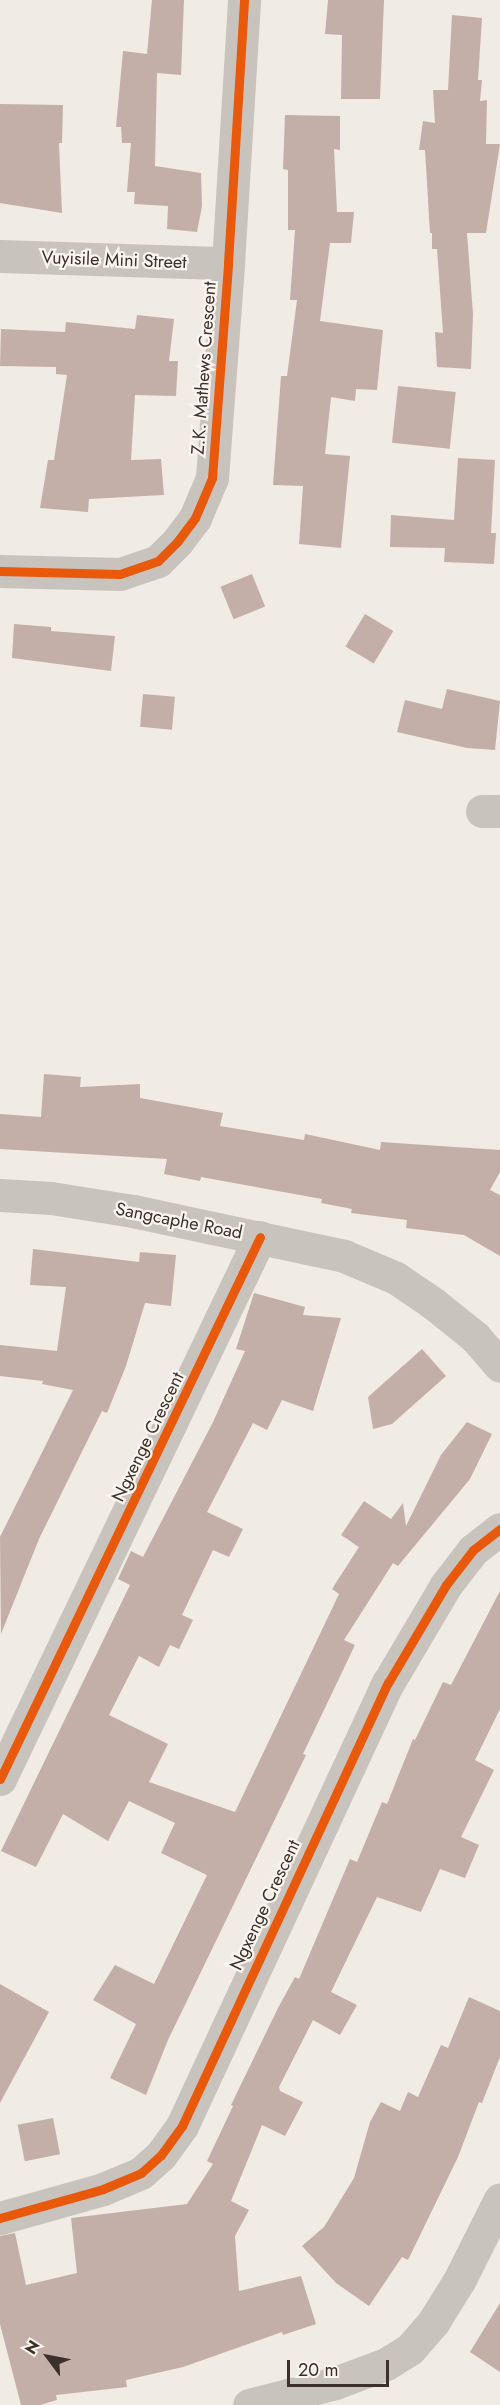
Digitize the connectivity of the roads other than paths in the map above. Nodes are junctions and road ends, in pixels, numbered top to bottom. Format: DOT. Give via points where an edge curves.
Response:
graph roads {
  1 [pos="244,0"];
  2 [pos="0,256"];
  3 [pos="228,263"];
  4 [pos="0,572"];
  5 [pos="0,1195"];
  6 [pos="260,1237"];
  7 [pos="500,1366"];
  8 [pos="500,1529"];
  9 [pos="0,1779"];
  10 [pos="500,2199"];
  11 [pos="0,2218"];
  12 [pos="339,2394"];
  13 [pos="249,2405"];
  1 -- 3 [label="street, Z.K. Mathews Crescent"];
  2 -- 3 [label="street, Vuyisile Mini Street"];
  3 -- 4 [label="street, Z.K. Mathews Crescent" via="212,478 195,518 158,561 120,574"];
  5 -- 6 [label="street, Sangcaphe Road" via="51,1198"];
  6 -- 7 [label="street, Sangcaphe Road" via="344,1256 396,1278 475,1337"];
  6 -- 9 [label="street, Ngxenge Crescent"];
  8 -- 11 [label="street, Ngxenge Crescent" via="473,1550 446,1585 388,1683 182,2126 161,2155 141,2173 103,2189"];
  10 -- 12 [label="street" via="434,2321 410,2349"];
  12 -- 13 [label="street"];
}
